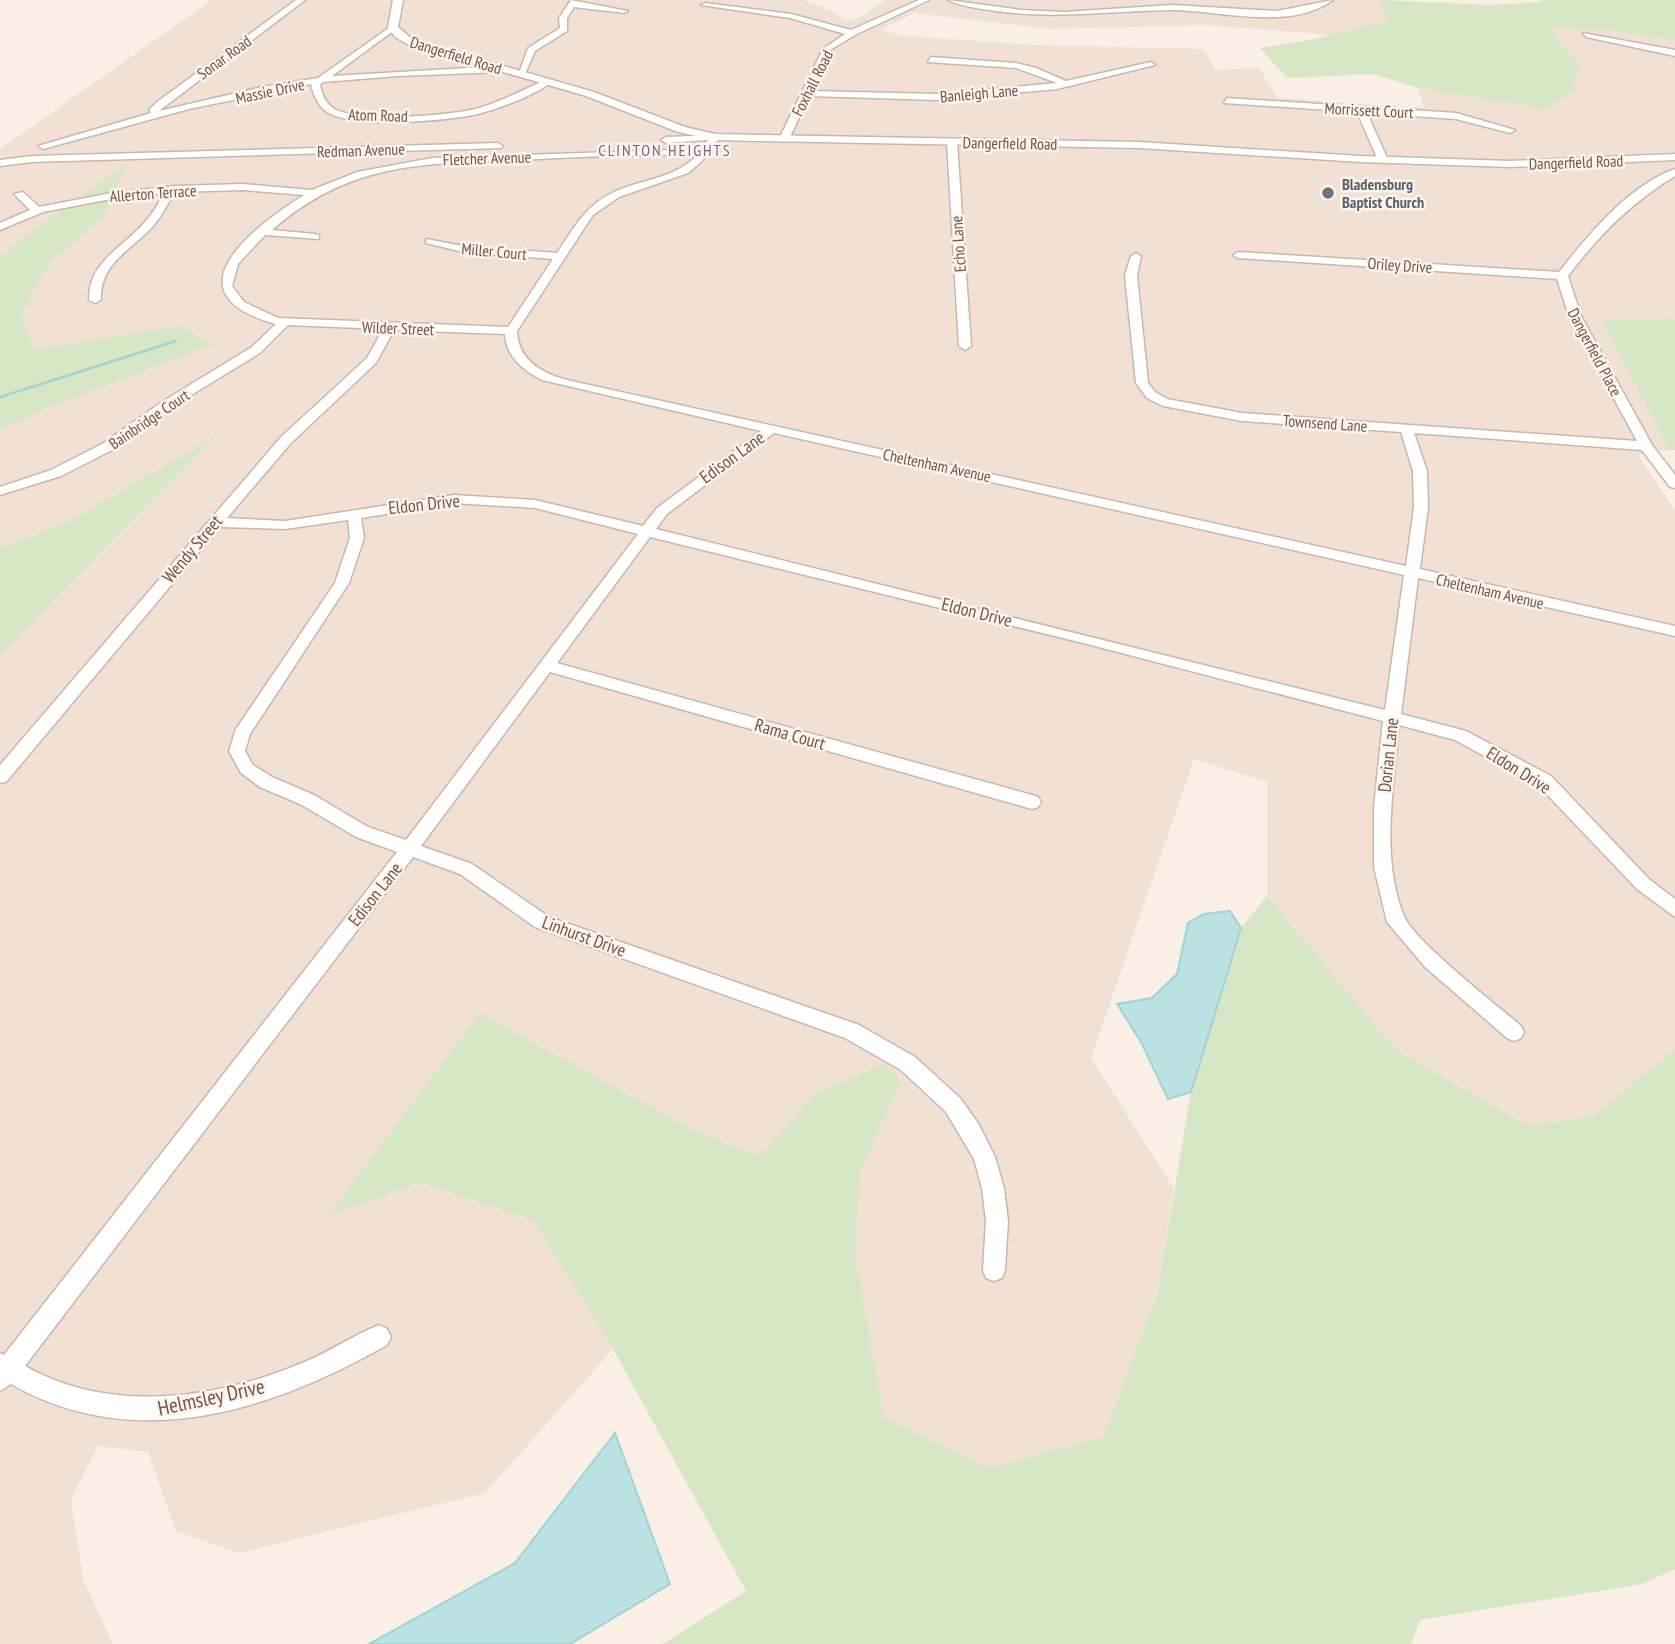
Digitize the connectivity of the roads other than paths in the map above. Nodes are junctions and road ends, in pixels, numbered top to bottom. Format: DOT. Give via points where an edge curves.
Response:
graph roads {
  1 [pos="301,0"];
  2 [pos="398,0"];
  3 [pos="748,0"];
  4 [pos="925,0"];
  5 [pos="952,0"];
  6 [pos="1081,0"];
  7 [pos="1181,0"];
  8 [pos="1249,0"];
  9 [pos="1329,0"];
  10 [pos="574,2"];
  11 [pos="975,2"];
  12 [pos="705,5"];
  13 [pos="737,8"];
  14 [pos="1188,8"];
  15 [pos="624,11"];
  16 [pos="1093,13"];
  17 [pos="1256,15"];
  18 [pos="393,26"];
  19 [pos="852,33"];
  20 [pos="1586,35"];
  21 [pos="1675,53"];
  22 [pos="931,60"];
  23 [pos="1151,65"];
  24 [pos="501,69"];
  25 [pos="521,74"];
  26 [pos="318,81"];
  27 [pos="548,82"];
  28 [pos="1064,85"];
  29 [pos="806,93"];
  30 [pos="1227,101"];
  31 [pos="1361,110"];
  32 [pos="156,116"];
  33 [pos="1510,130"];
  34 [pos="715,137"];
  35 [pos="784,139"];
  36 [pos="952,142"];
  37 [pos="537,144"];
  38 [pos="510,145"];
  39 [pos="43,146"];
  40 [pos="703,152"];
  41 [pos="1675,158"];
  42 [pos="1383,160"];
  43 [pos="3,162"];
  44 [pos="1675,172"];
  45 [pos="170,191"];
  46 [pos="311,193"];
  47 [pos="19,194"];
  48 [pos="37,211"];
  49 [pos="0,227"];
  50 [pos="263,232"];
  51 [pos="315,237"];
  52 [pos="430,241"];
  53 [pos="1238,254"];
  54 [pos="1136,256"];
  55 [pos="558,257"];
  56 [pos="1562,276"];
  57 [pos="95,300"];
  58 [pos="284,323"];
  59 [pos="390,327"];
  60 [pos="511,331"];
  61 [pos="965,346"];
  62 [pos="1406,429"];
  63 [pos="770,430"];
  64 [pos="1646,446"];
  65 [pos="1675,484"];
  66 [pos="0,491"];
  67 [pos="354,514"];
  68 [pos="215,522"];
  69 [pos="649,530"];
  70 [pos="1413,573"];
  71 [pos="1675,631"];
  72 [pos="549,666"];
  73 [pos="1392,717"];
  74 [pos="0,777"];
  75 [pos="1032,802"];
  76 [pos="409,849"];
  77 [pos="1675,909"];
  78 [pos="1514,1032"];
  79 [pos="994,1270"];
  80 [pos="379,1337"];
  81 [pos="2,1371"];
  1 -- 32 [label="street, Sonar Road" via="160,104 154,110"];
  2 -- 18 [label="street, Dangerfield Road"];
  3 -- 13 [label="street"];
  4 -- 19 [label="street, Foxhall Road"];
  5 -- 11 [label="street"];
  6 -- 16 [label="street"];
  7 -- 14 [label="street"];
  8 -- 17 [label="street"];
  9 -- 17 [label="street" via="1305,10"];
  10 -- 15 [label="street"];
  10 -- 25 [label="street" via="563,18 564,29 531,50"];
  11 -- 16 [label="street" via="1021,13"];
  12 -- 13 [label="street"];
  13 -- 19 [label="street" via="791,16"];
  14 -- 16 [label="street"];
  14 -- 17 [label="street"];
  18 -- 24 [label="street, Dangerfield Road" via="398,35 418,45"];
  18 -- 26 [label="street"];
  19 -- 29 [label="street, Foxhall Road" via="827,48"];
  20 -- 21 [label="street"];
  22 -- 28 [label="street" via="1005,63 1037,71"];
  23 -- 28 [label="street, Banleigh Lane"];
  24 -- 25 [label="street, Dangerfield Road"];
  24 -- 26 [label="street, Massie Drive"];
  25 -- 27 [label="street, Dangerfield Road"];
  26 -- 27 [label="street, Atom Road" via="319,97 331,110 374,118 468,113"];
  26 -- 32 [label="street, Massie Drive"];
  27 -- 34 [label="street, Dangerfield Road" via="606,99 682,130"];
  28 -- 29 [label="street, Banleigh Lane" via="928,98"];
  29 -- 35 [label="street, Foxhall Road"];
  30 -- 31 [label="street, Morrissett Court"];
  31 -- 33 [label="street, Morrissett Court" via="1456,116"];
  31 -- 42 [label="street"];
  32 -- 39 [label="street, Massie Drive"];
  34 -- 35 [label="street, Dangerfield Road"];
  34 -- 37 [label="street"];
  34 -- 40 [label="street"];
  35 -- 36 [label="street, Dangerfield Road"];
  36 -- 42 [label="street, Dangerfield Road" via="1139,145"];
  36 -- 61 [label="street, Echo Lane"];
  38 -- 43 [label="street, Redman Avenue"];
  40 -- 46 [label="street, Fletcher Avenue" via="419,162 360,173"];
  40 -- 55 [label="street" via="679,174 599,204 583,218"];
  41 -- 42 [label="street, Dangerfield Road" via="1511,164"];
  44 -- 56 [label="street" via="1612,215"];
  45 -- 46 [label="street, Allerton Terrace" via="258,188"];
  45 -- 48 [label="street, Allerton Terrace" via="104,197"];
  45 -- 57 [label="street" via="148,225 107,262"];
  46 -- 50 [label="street, Fletcher Avenue"];
  47 -- 48 [label="street"];
  48 -- 49 [label="street, Allerton Terrace"];
  50 -- 51 [label="street"];
  50 -- 58 [label="street, Fletcher Avenue" via="230,264 226,288 246,309"];
  52 -- 55 [label="street, Miller Court" via="463,249"];
  53 -- 56 [label="street, Oriley Drive"];
  54 -- 62 [label="street, Townsend Lane" via="1131,275 1142,383 1151,395 1179,407 1234,416"];
  55 -- 60 [label="street"];
  56 -- 64 [label="street, Dangerfield Place" via="1575,316"];
  58 -- 59 [label="street, Wilder Street"];
  58 -- 66 [label="street, Bainbridge Court" via="256,351 107,447 56,473"];
  59 -- 60 [label="street, Wilder Street"];
  59 -- 68 [label="street, Wendy Street" via="372,360 286,440"];
  60 -- 63 [label="street, Cheltenham Avenue" via="516,352 544,377"];
  62 -- 64 [label="street, Townsend Lane"];
  62 -- 70 [label="street, Dorian Lane" via="1421,485"];
  63 -- 69 [label="street, Edison Lane" via="677,499"];
  63 -- 70 [label="street, Cheltenham Avenue"];
  64 -- 65 [label="street, Dangerfield Place"];
  67 -- 68 [label="street, Eldon Drive" via="285,525"];
  67 -- 69 [label="street, Eldon Drive" via="425,501 495,499"];
  67 -- 76 [label="street, Linhurst Drive" via="356,538 342,583 252,716 237,751 241,762 257,776 362,832"];
  68 -- 74 [label="street, Wendy Street"];
  69 -- 72 [label="street, Edison Lane"];
  69 -- 73 [label="street, Eldon Drive"];
  70 -- 71 [label="street, Cheltenham Avenue"];
  70 -- 73 [label="street, Dorian Lane"];
  72 -- 75 [label="street, Rama Court"];
  72 -- 76 [label="street, Edison Lane"];
  73 -- 77 [label="street, Eldon Drive" via="1460,735 1545,781 1643,884"];
  73 -- 78 [label="street, Dorian Lane" via="1383,807 1383,867 1396,922 1432,961"];
  76 -- 79 [label="street, Linhurst Drive" via="466,869 542,922 852,1031 918,1068 972,1129 992,1182 998,1222"];
  76 -- 81 [label="street, Edison Lane"];
  80 -- 81 [label="street, Helmsley Drive" via="317,1372 154,1411 74,1401"];
}
